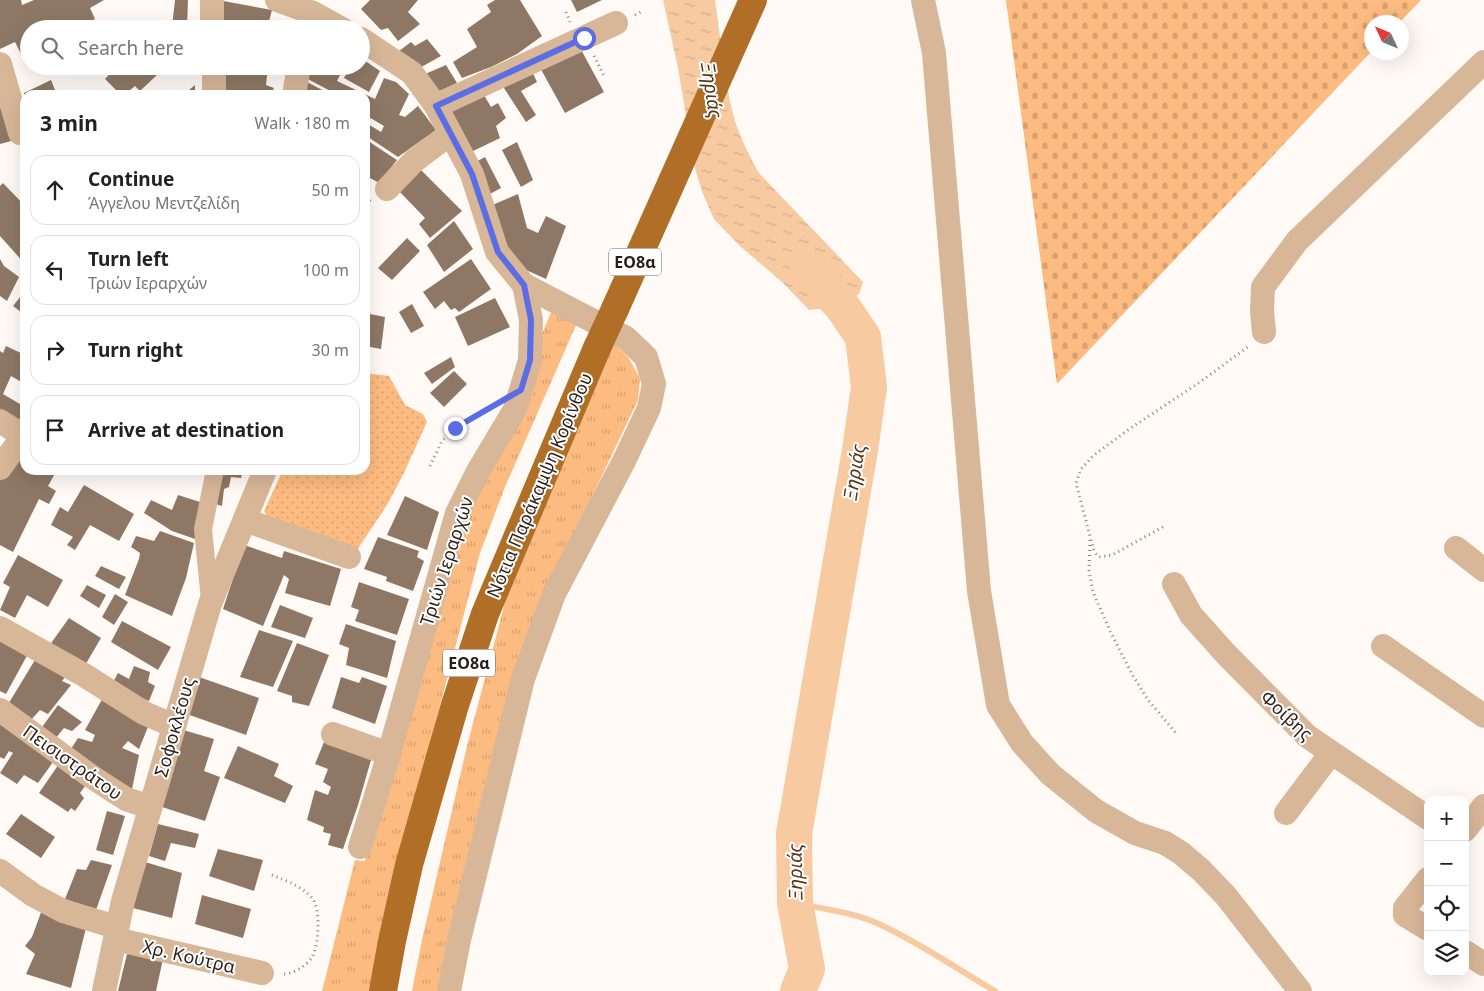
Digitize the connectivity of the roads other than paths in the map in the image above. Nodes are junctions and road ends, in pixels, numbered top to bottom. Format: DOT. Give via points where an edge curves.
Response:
graph roads {
  1 [pos="212,0"];
  2 [pos="277,0"];
  3 [pos="753,0"];
  4 [pos="923,0"];
  5 [pos="212,20"];
  6 [pos="309,20"];
  7 [pos="616,23"];
  8 [pos="370,45"];
  9 [pos="1484,62"];
  10 [pos="0,64"];
  11 [pos="214,75"];
  12 [pos="297,75"];
  13 [pos="214,90"];
  14 [pos="295,90"];
  15 [pos="436,106"];
  16 [pos="20,133"];
  17 [pos="450,134"];
  18 [pos="388,189"];
  19 [pos="524,285"];
  20 [pos="1264,332"];
  21 [pos="0,421"];
  22 [pos="20,432"];
  23 [pos="20,440"];
  24 [pos="0,468"];
  25 [pos="214,475"];
  26 [pos="264,475"];
  27 [pos="245,520"];
  28 [pos="1456,548"];
  29 [pos="348,557"];
  30 [pos="1484,570"];
  31 [pos="1174,584"];
  32 [pos="210,604"];
  33 [pos="0,628"];
  34 [pos="1383,646"];
  35 [pos="0,710"];
  36 [pos="1484,716"];
  37 [pos="174,726"];
  38 [pos="333,734"];
  39 [pos="1331,753"];
  40 [pos="389,754"];
  41 [pos="1484,806"];
  42 [pos="150,807"];
  43 [pos="1286,813"];
  44 [pos="1424,815"];
  45 [pos="1473,830"];
  46 [pos="360,847"];
  47 [pos="0,872"];
  48 [pos="1424,884"];
  49 [pos="1424,927"];
  50 [pos="115,933"];
  51 [pos="1469,955"];
  52 [pos="1484,964"];
  53 [pos="262,973"];
  54 [pos="104,991"];
  55 [pos="383,991"];
  56 [pos="449,991"];
  57 [pos="1300,991"];
  1 -- 5 [label="street"];
  2 -- 6 [label="street"];
  3 -- 55 [label="highway, Νότια Παράκαμψη Κορίνθου / ΕΟ8α, bridge" via="614,309 484,614 410,866"];
  4 -- 57 [label="street" via="934,53 979,590 998,706 1022,743 1050,774 1096,812 1181,852 1201,870 1226,896"];
  7 -- 15 [label="street"];
  8 -- 15 [label="street, Τριών Ιεραρχών" via="412,74"];
  9 -- 20 [label="street" via="1297,241 1263,287"];
  10 -- 16 [label="street"];
  11 -- 13 [label="street"];
  12 -- 14 [label="street"];
  15 -- 17 [label="street, Τριών Ιεραρχών"];
  17 -- 18 [label="street" via="414,161"];
  17 -- 19 [label="street, Τριών Ιεραρχών" via="472,174 498,252"];
  19 -- 40 [label="street, Τριών Ιεραρχών" via="531,320 530,360 514,411 457,513"];
  19 -- 56 [label="street" via="626,338 646,357 654,384 649,408 554,594 523,679"];
  21 -- 22 [label="street"];
  23 -- 24 [label="street"];
  25 -- 32 [label="street" via="203,529"];
  26 -- 27 [label="street, Σοφοκλέους"];
  27 -- 29 [label="street"];
  27 -- 32 [label="street, Σοφοκλέους"];
  28 -- 30 [label="street"];
  31 -- 39 [label="street, Φοίβης" via="1191,615 1225,653 1288,719"];
  32 -- 37 [label="street, Σοφοκλέους"];
  33 -- 37 [label="street" via="144,713"];
  34 -- 36 [label="street"];
  35 -- 42 [label="street, Πεισιστράτου" via="126,799"];
  37 -- 42 [label="street, Σοφοκλέους"];
  38 -- 40 [label="street"];
  39 -- 43 [label="street"];
  39 -- 44 [label="street, Φοίβης"];
  40 -- 46 [label="street, Τριών Ιεραρχών"];
  41 -- 45 [label="street"];
  42 -- 50 [label="street, Σοφοκλέους"];
  47 -- 50 [label="street, Χρ. Κούτρα" via="63,911"];
  48 -- 49 [label="street" via="1404,908 1405,915"];
  50 -- 53 [label="street, Χρ. Κούτρα"];
  50 -- 54 [label="street, Σοφοκλέους"];
  51 -- 52 [label="street"];
}
